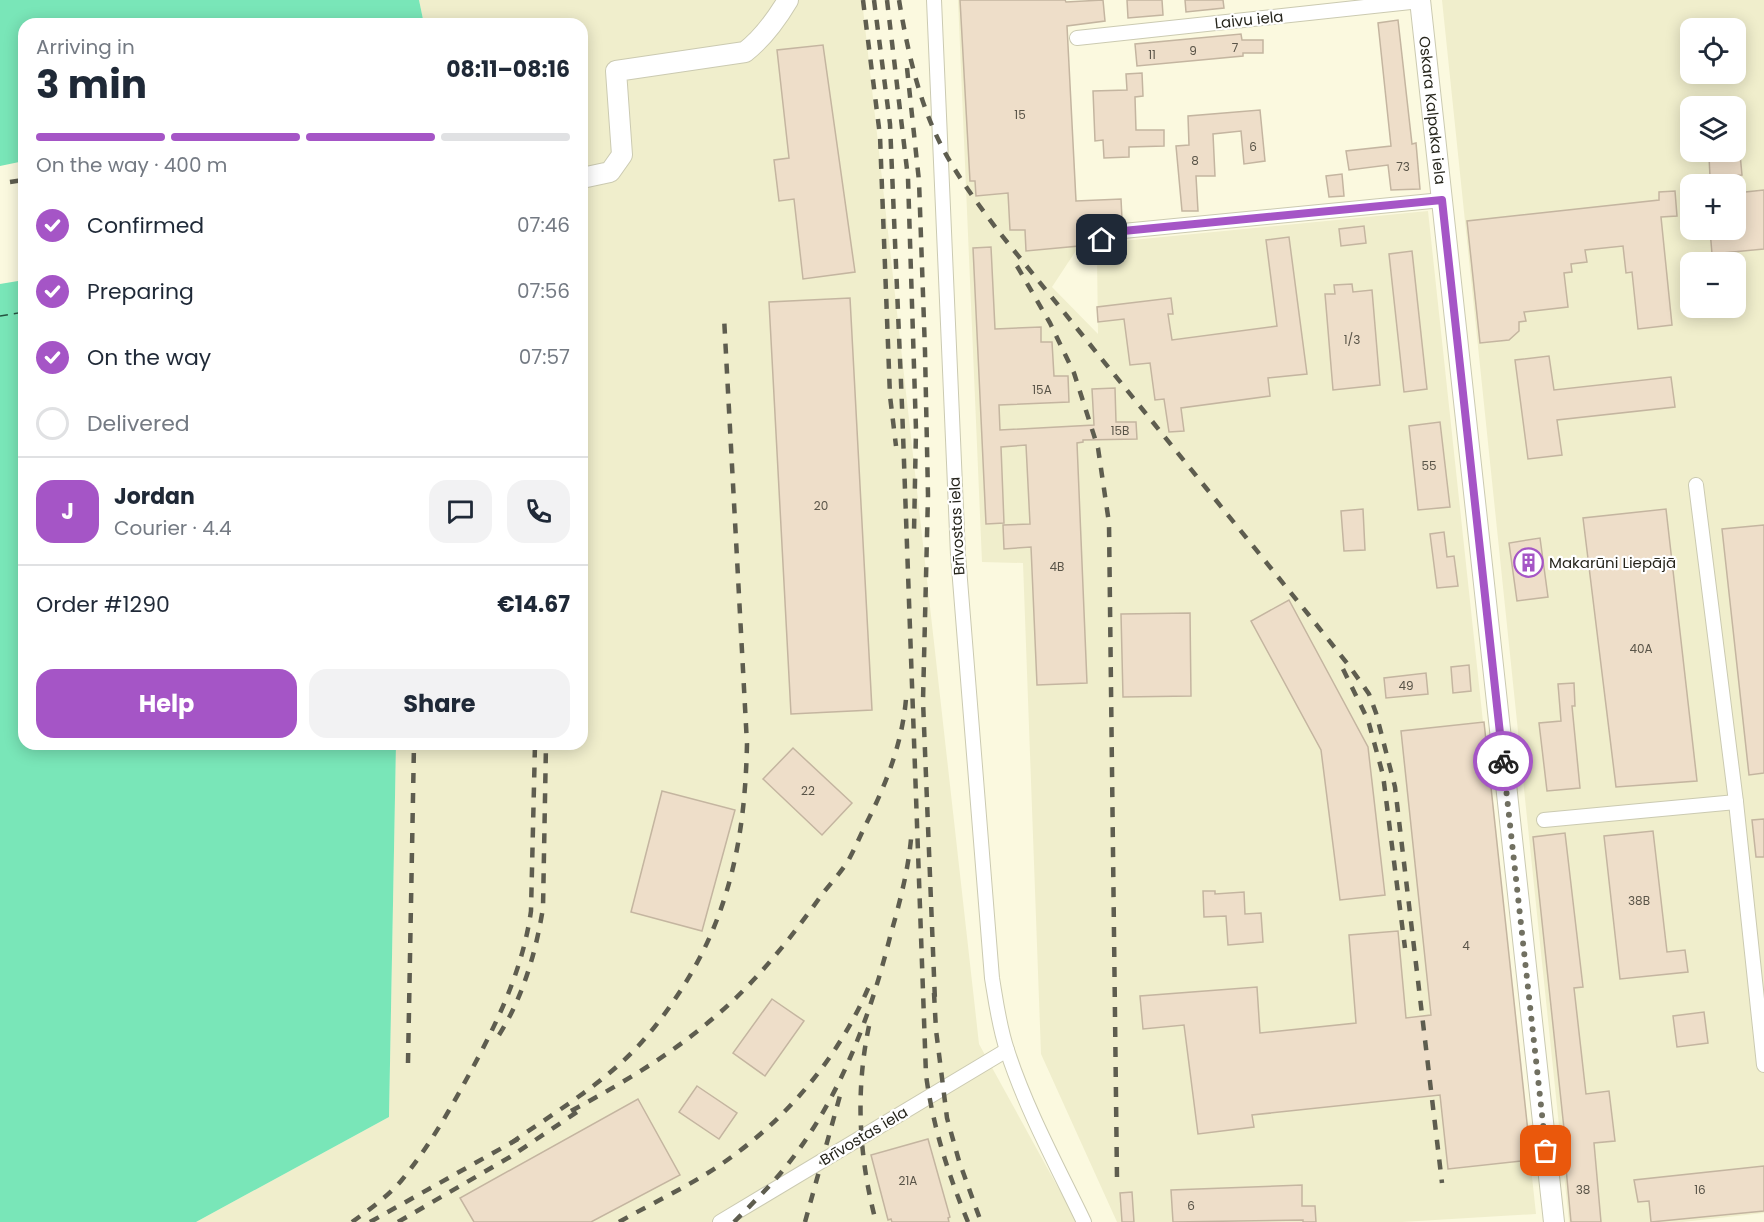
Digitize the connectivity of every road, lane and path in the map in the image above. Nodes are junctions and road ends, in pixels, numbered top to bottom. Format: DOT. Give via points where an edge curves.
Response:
graph roads {
  1 [pos="788,0"];
  2 [pos="934,0"];
  3 [pos="1420,1"];
  4 [pos="1077,38"];
  5 [pos="588,177"];
  6 [pos="1442,200"];
  7 [pos="1102,240"];
  8 [pos="1696,485"];
  9 [pos="1736,801"];
  10 [pos="1544,820"];
  11 [pos="1007,1050"];
  12 [pos="1764,1065"];
  13 [pos="720,1222"];
  14 [pos="1084,1222"];
  15 [pos="1554,1222"];
  1 -- 5 [label="main road" via="768,30 745,52 616,71 622,155 610,172"];
  2 -- 11 [label="street, Brīvostas iela" via="958,555 992,978"];
  3 -- 4 [label="street, Laivu iela"];
  3 -- 6 [label="main road, Oskara Kalpaka iela"];
  6 -- 7 [label="street" via="1123,231"];
  6 -- 15 [label="main road, Oskara Kalpaka iela"];
  8 -- 9 [label="street"];
  9 -- 10 [label="street"];
  9 -- 12 [label="street"];
  11 -- 13 [label="street, Brīvostas iela"];
  11 -- 14 [label="street, Brīvostas iela"];
}
